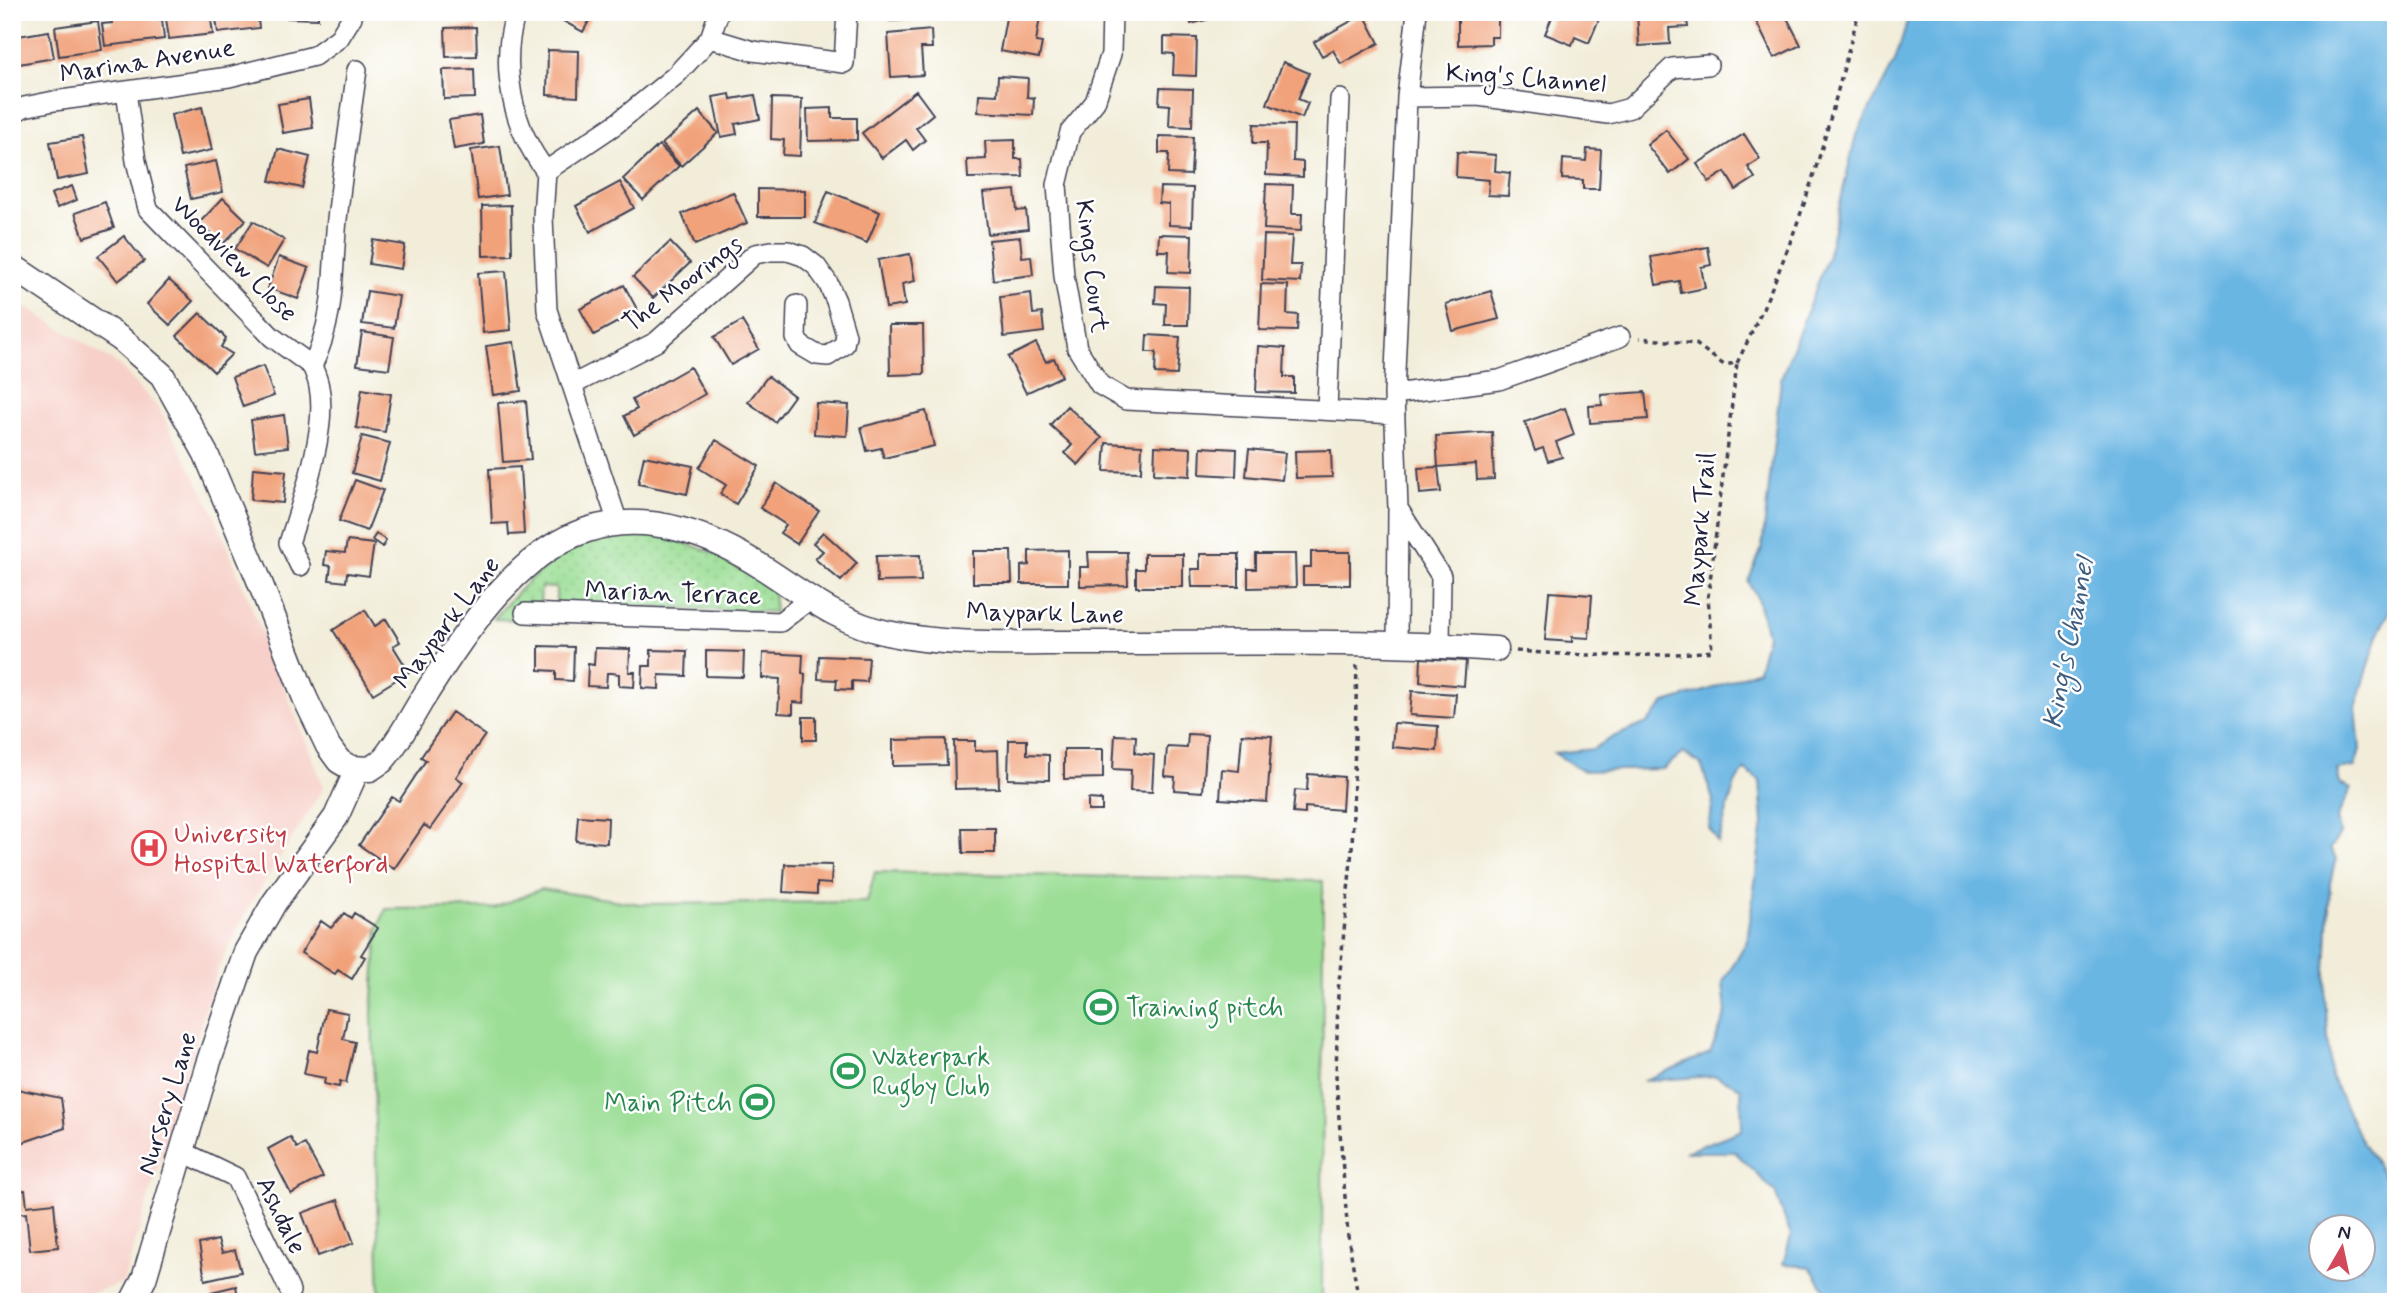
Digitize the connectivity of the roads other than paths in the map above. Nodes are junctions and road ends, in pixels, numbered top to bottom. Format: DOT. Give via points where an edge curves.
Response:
graph roads {
  1 [pos="352,12"];
  2 [pos="516,12"];
  3 [pos="719,12"];
  4 [pos="847,12"];
  5 [pos="1112,12"];
  6 [pos="1417,12"];
  7 [pos="710,38"];
  8 [pos="1708,65"];
  9 [pos="357,70"];
  10 [pos="125,92"];
  11 [pos="1407,97"];
  12 [pos="1340,99"];
  13 [pos="12,114"];
  14 [pos="546,171"];
  15 [pos="12,266"];
  16 [pos="797,305"];
  17 [pos="1620,337"];
  18 [pos="312,366"];
  19 [pos="572,385"];
  20 [pos="1394,394"];
  21 [pos="1328,410"];
  22 [pos="1395,414"];
  23 [pos="1398,509"];
  24 [pos="618,523"];
  25 [pos="300,566"];
  26 [pos="810,599"];
  27 [pos="525,613"];
  28 [pos="1397,645"];
  29 [pos="1440,645"];
  30 [pos="1496,649"];
  31 [pos="357,770"];
  32 [pos="181,1151"];
  33 [pos="290,1291"];
  34 [pos="132,1302"];
  1 -- 10 [label="street, Marina Avenue" via="340,38 314,57"];
  2 -- 14 [label="street" via="509,43 509,86 531,152"];
  3 -- 7 [label="street"];
  4 -- 7 [label="street" via="844,63 753,51"];
  5 -- 21 [label="street, Kings Court" via="1111,54 1095,102 1070,132 1057,185 1064,276 1077,348 1100,385 1126,400"];
  6 -- 11 [label="street, King's Channel"];
  7 -- 14 [label="street" via="676,75 616,124"];
  8 -- 11 [label="street, King's Channel" via="1672,68 1630,108 1608,114 1478,96"];
  9 -- 18 [label="street, Woodview Close" via="337,220 331,311"];
  10 -- 13 [label="street, Marina Avenue" via="54,101"];
  10 -- 18 [label="street, Woodview Close" via="148,209 272,337"];
  11 -- 20 [label="street, King's Channel"];
  12 -- 21 [label="street"];
  14 -- 19 [label="street" via="547,310"];
  15 -- 31 [label="street" via="121,339 162,375 206,454 316,723 339,761"];
  16 -- 19 [label="street, The Moorings" via="800,345 828,356 844,345 846,335 836,302 816,266 788,251 755,254 656,342"];
  17 -- 20 [label="street" via="1499,380"];
  18 -- 25 [label="street" via="320,388 320,419 289,543"];
  19 -- 24 [label="street"];
  20 -- 22 [label="street, King's Channel"];
  21 -- 22 [label="street, Kings Court"];
  22 -- 23 [label="street, King's Channel"];
  23 -- 28 [label="street, King's Channel"];
  23 -- 29 [label="street" via="1441,576"];
  24 -- 26 [label="street, Maypark Lane" via="657,525 701,536 746,557"];
  24 -- 31 [label="street, Maypark Lane" via="568,537 520,572 467,635 388,755 370,769"];
  26 -- 27 [label="street, Marian Terrace" via="779,622"];
  26 -- 28 [label="street, Maypark Lane" via="870,629 948,641"];
  28 -- 29 [label="street, Maypark Lane"];
  29 -- 30 [label="street, Maypark Lane"];
  31 -- 32 [label="street, Nursery Lane" via="336,817 261,923 236,977"];
  32 -- 33 [label="street, Ashdale" via="235,1177"];
  32 -- 34 [label="street, Nursery Lane" via="144,1279"];
}
